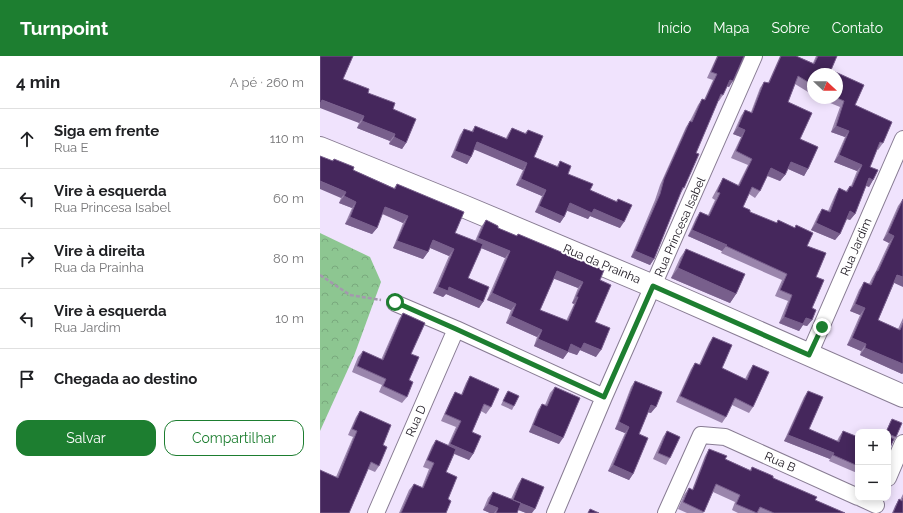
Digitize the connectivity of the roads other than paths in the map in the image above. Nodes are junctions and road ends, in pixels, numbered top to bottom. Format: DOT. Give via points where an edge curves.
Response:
graph roads {
  1 [pos="754,56"];
  2 [pos="903,139"];
  3 [pos="320,148"];
  4 [pos="653,286"];
  5 [pos="395,302"];
  6 [pos="456,329"];
  7 [pos="809,355"];
  8 [pos="903,396"];
  9 [pos="604,397"];
  10 [pos="903,443"];
  11 [pos="891,471"];
  12 [pos="855,496"];
  13 [pos="376,513"];
  14 [pos="555,513"];
  15 [pos="666,513"];
  1 -- 4 [label="street, Rua Princesa Isabel"];
  2 -- 7 [label="street, Rua Jardim"];
  3 -- 4 [label="street, Rua da Prainha"];
  4 -- 7 [label="street, Rua da Prainha"];
  4 -- 9 [label="street, Rua Princesa Isabel"];
  5 -- 6 [label="street"];
  6 -- 9 [label="street"];
  6 -- 13 [label="street, Rua D"];
  7 -- 8 [label="street, Rua da Prainha"];
  9 -- 14 [label="street"];
  10 -- 11 [label="street"];
  12 -- 15 [label="street, Rua B" via="725,437 701,435"];
}
